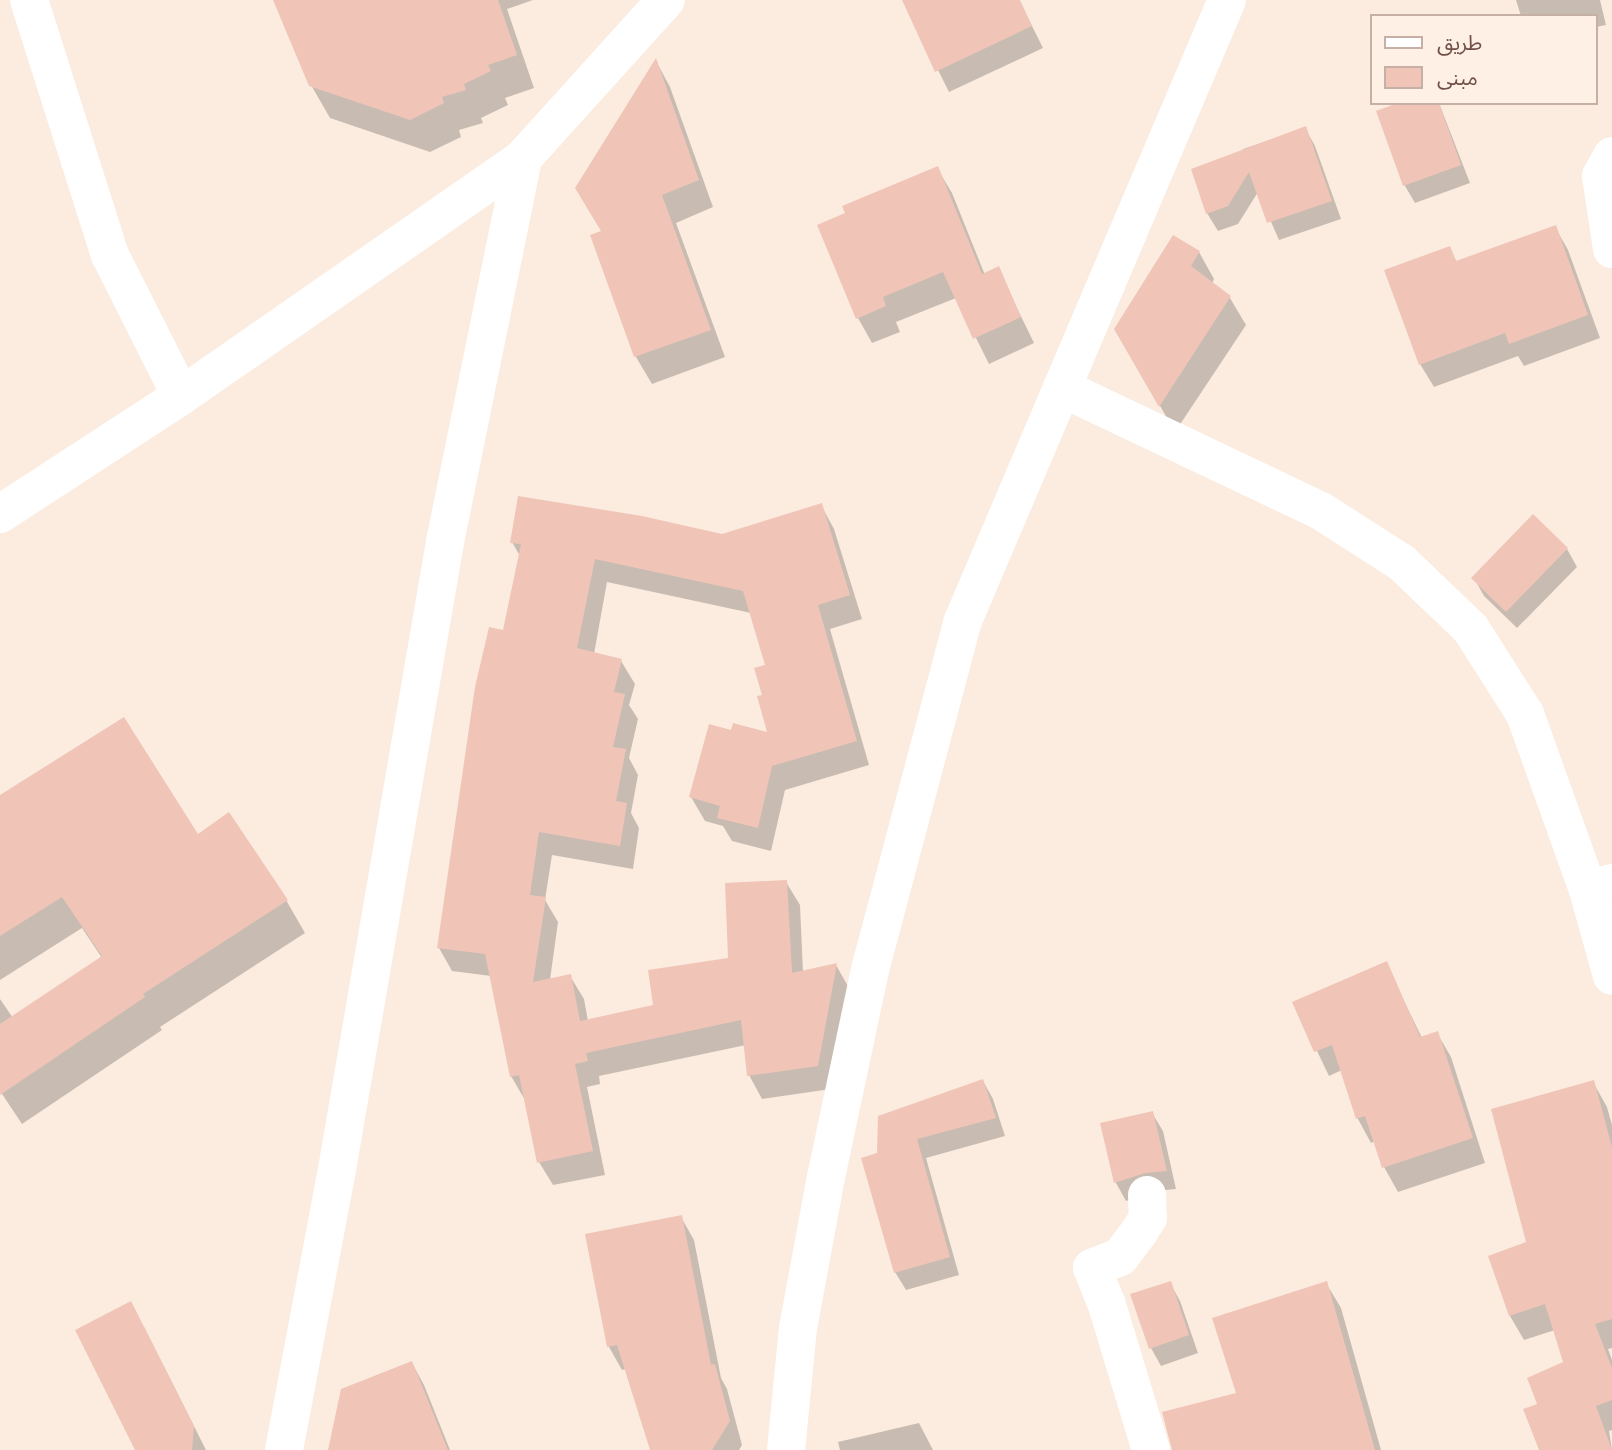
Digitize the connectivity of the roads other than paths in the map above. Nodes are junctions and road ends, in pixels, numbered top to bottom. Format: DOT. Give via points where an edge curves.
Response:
graph roads {
  1 [pos="29,0"];
  2 [pos="666,0"];
  3 [pos="1227,0"];
  4 [pos="1612,156"];
  5 [pos="523,158"];
  6 [pos="1612,249"];
  7 [pos="1062,388"];
  8 [pos="181,396"];
  9 [pos="0,514"];
  10 [pos="1600,887"];
  11 [pos="1612,976"];
  12 [pos="1147,1195"];
  13 [pos="284,1450"];
  14 [pos="786,1450"];
  15 [pos="1151,1450"];
  1 -- 8 [label="street" via="110,256"];
  2 -- 5 [label="street"];
  3 -- 7 [label="street"];
  4 -- 6 [label="street" via="1601,176"];
  5 -- 8 [label="street"];
  5 -- 13 [label="street" via="445,542"];
  7 -- 10 [label="street" via="1321,511 1402,563 1442,600 1471,629 1525,714"];
  7 -- 14 [label="street" via="962,623 872,966 825,1177 798,1328"];
  8 -- 9 [label="street"];
  10 -- 11 [label="street"];
  12 -- 15 [label="street" via="1148,1218 1139,1232 1120,1257 1092,1268"];
}
